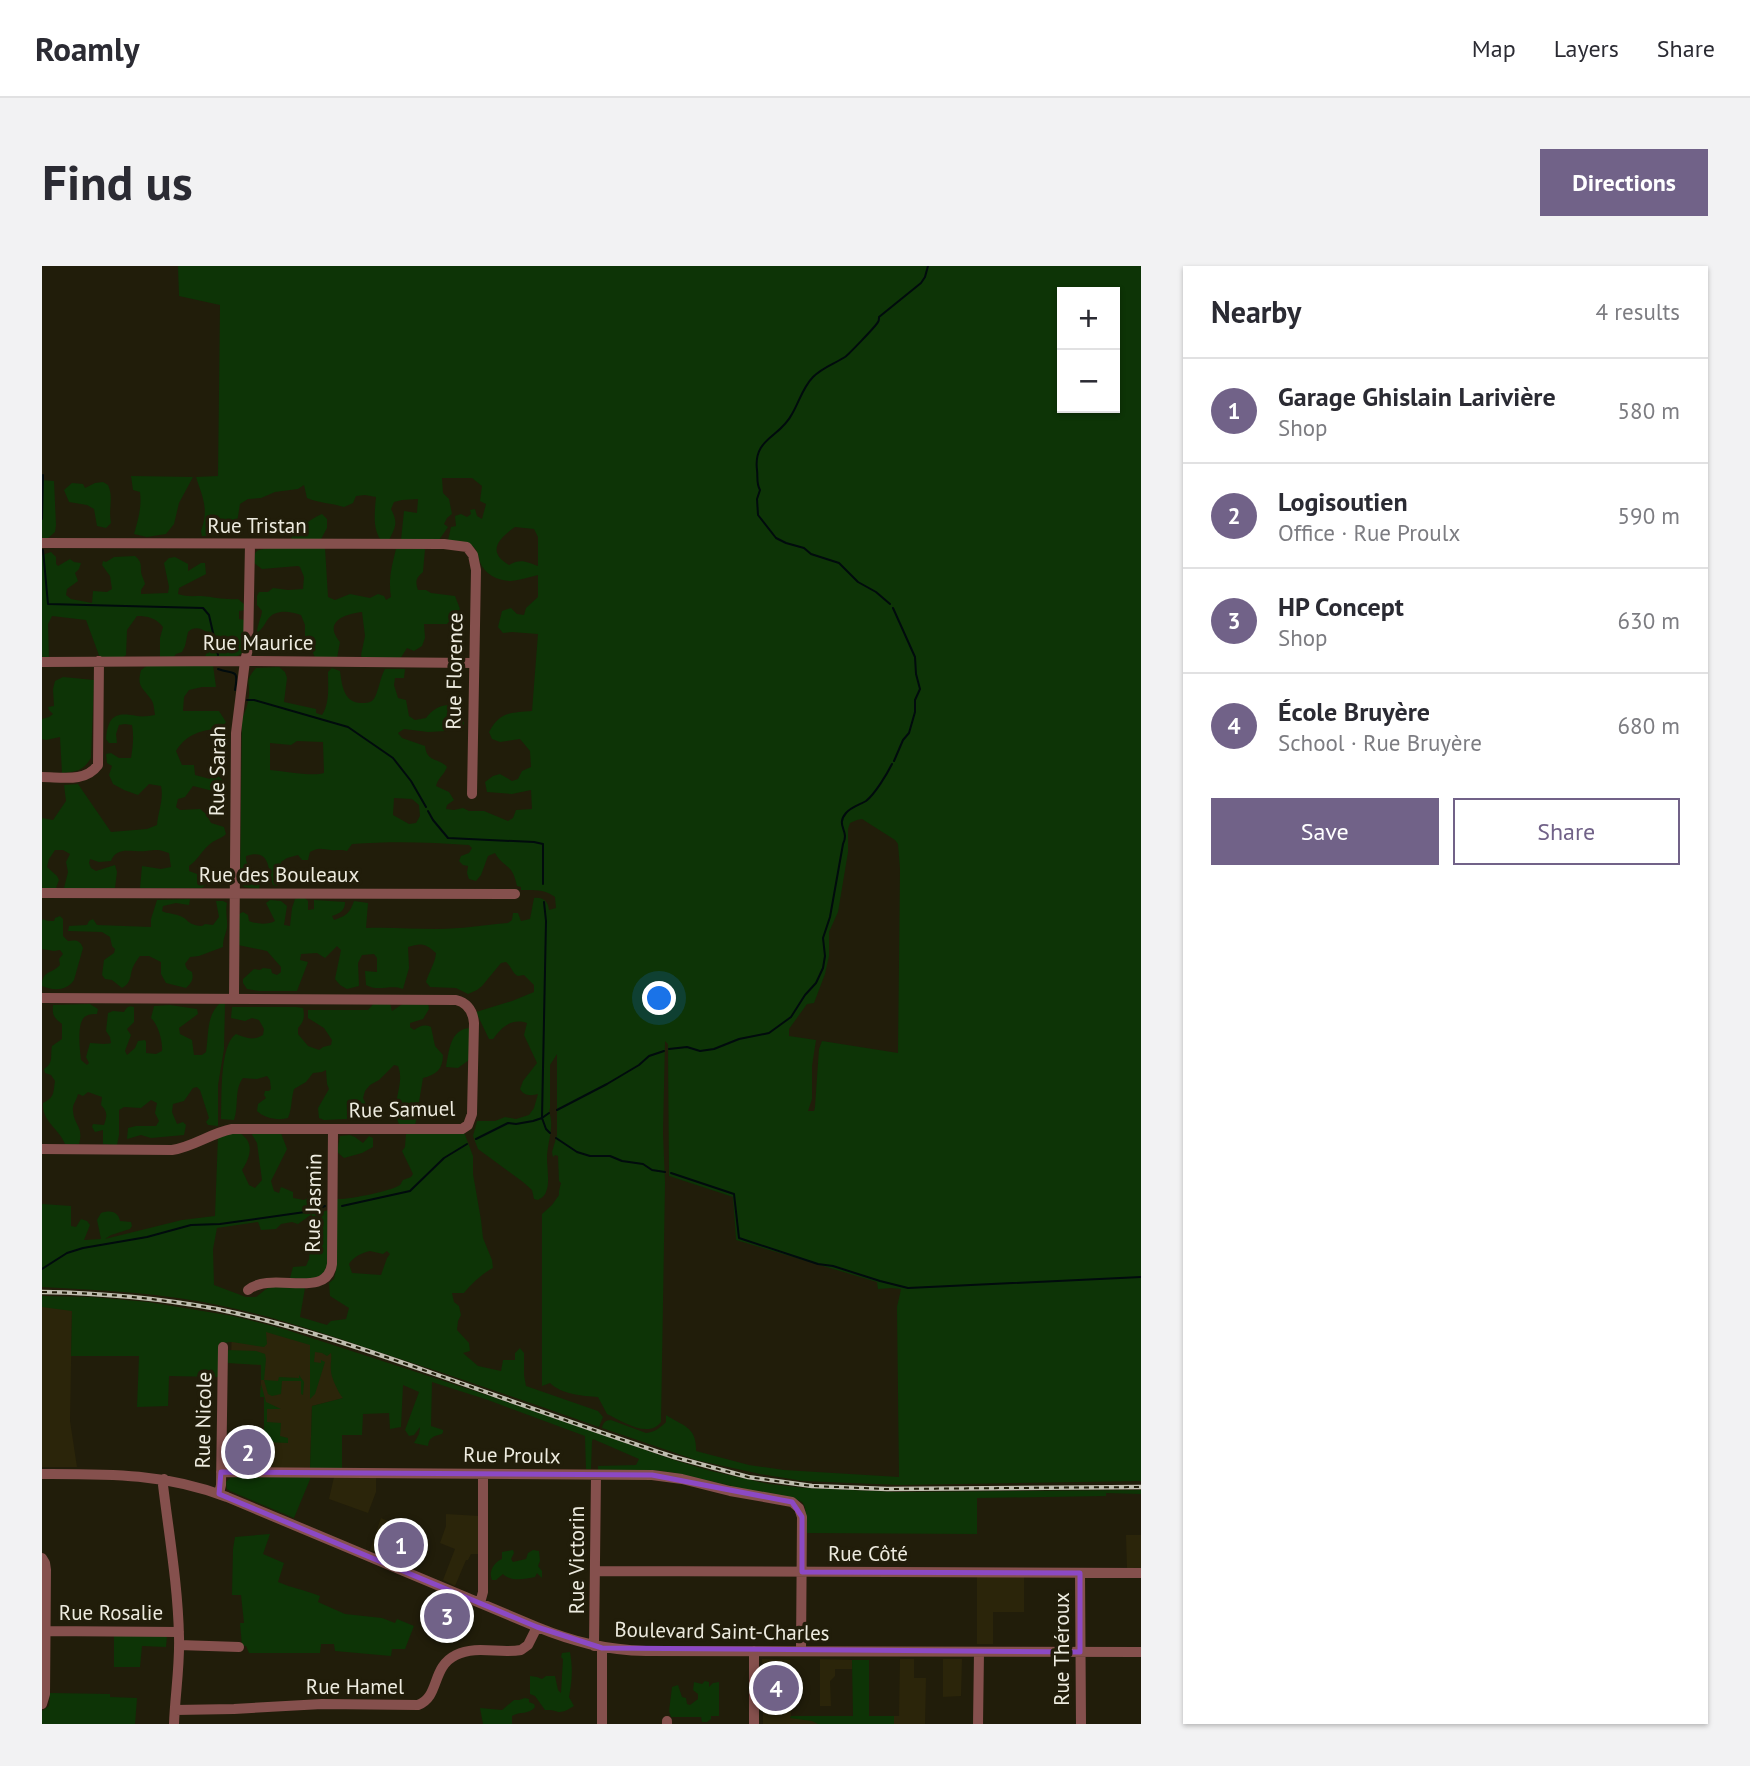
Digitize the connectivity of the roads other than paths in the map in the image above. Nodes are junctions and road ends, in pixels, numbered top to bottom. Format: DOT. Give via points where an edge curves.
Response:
graph roads {
  1 [pos="42,543"];
  2 [pos="250,544"];
  3 [pos="471,550"];
  4 [pos="99,661"];
  5 [pos="245,661"];
  6 [pos="42,662"];
  7 [pos="473,663"];
  8 [pos="42,777"];
  9 [pos="472,794"];
  10 [pos="235,892"];
  11 [pos="42,893"];
  12 [pos="515,894"];
  13 [pos="42,998"];
  14 [pos="234,998"];
  15 [pos="333,1130"];
  16 [pos="42,1149"];
  17 [pos="248,1290"];
  18 [pos="223,1347"];
  19 [pos="221,1472"];
  20 [pos="42,1474"];
  21 [pos="483,1474"];
  22 [pos="596,1475"];
  23 [pos="164,1479"];
  24 [pos="219,1494"];
  25 [pos="42,1558"];
  26 [pos="596,1571"];
  27 [pos="802,1572"];
  28 [pos="1080,1573"];
  29 [pos="1141,1573"];
  30 [pos="480,1603"];
  31 [pos="537,1627"];
  32 [pos="44,1630"];
  33 [pos="179,1632"];
  34 [pos="179,1645"];
  35 [pos="239,1647"];
  36 [pos="598,1647"];
  37 [pos="754,1651"];
  38 [pos="800,1651"];
  39 [pos="979,1652"];
  40 [pos="1080,1652"];
  41 [pos="1141,1652"];
  42 [pos="42,1704"];
  43 [pos="175,1710"];
  44 [pos="174,1724"];
  45 [pos="602,1724"];
  46 [pos="754,1724"];
  47 [pos="978,1724"];
  48 [pos="1081,1724"];
  1 -- 2 [label="street, Rue Tristan"];
  2 -- 3 [label="street, Rue Tristan" via="444,544"];
  2 -- 5 [label="street, Rue Sarah"];
  3 -- 7 [label="street, Rue Florence" via="475,561"];
  4 -- 5 [label="street, Rue Maurice"];
  4 -- 6 [label="street, Rue Maurice"];
  4 -- 8 [label="street" via="98,765 81,777"];
  5 -- 7 [label="street, Rue Maurice"];
  5 -- 10 [label="street, Rue Sarah" via="236,727"];
  7 -- 9 [label="street, Rue Florence"];
  10 -- 11 [label="street, Rue des Bouleaux"];
  10 -- 12 [label="street, Rue des Bouleaux"];
  10 -- 14 [label="street, Rue Sarah"];
  13 -- 14 [label="street, Rue Samuel"];
  14 -- 15 [label="street, Rue Samuel" via="456,1000 469,1007 474,1023 472,1114 465,1128"];
  15 -- 16 [label="street, Rue Samuel" via="232,1129 172,1150"];
  15 -- 17 [label="street, Rue Jasmin" via="329,1276 314,1283 266,1282"];
  18 -- 19 [label="street, Rue Nicole"];
  19 -- 21 [label="street, Rue Proulx"];
  19 -- 24 [label="street, Rue Nicole"];
  20 -- 23 [label="street, Boulevard Saint-Charles"];
  21 -- 22 [label="street, Rue Proulx"];
  21 -- 30 [label="street"];
  22 -- 26 [label="street, Rue Victorin"];
  22 -- 27 [label="street, Rue Proulx" via="666,1476 792,1502 802,1513"];
  23 -- 24 [label="street, Boulevard Saint-Charles"];
  23 -- 33 [label="street"];
  24 -- 30 [label="street, Boulevard Saint-Charles"];
  25 -- 32 [label="street" via="46,1566"];
  26 -- 27 [label="street, Rue Côté"];
  26 -- 36 [label="street, Rue Victorin"];
  27 -- 28 [label="street, Rue Côté"];
  27 -- 38 [label="street"];
  28 -- 29 [label="street, Rue Côté"];
  28 -- 40 [label="street, Rue Théroux"];
  30 -- 31 [label="street, Boulevard Saint-Charles"];
  31 -- 36 [label="street, Boulevard Saint-Charles"];
  31 -- 43 [label="street, Rue Hamel" via="522,1650 453,1656 440,1670 430,1698 423,1704"];
  32 -- 33 [label="street, Rue Rosalie"];
  32 -- 42 [label="street"];
  33 -- 34 [label="street"];
  34 -- 35 [label="street"];
  34 -- 43 [label="street"];
  36 -- 37 [label="street, Boulevard Saint-Charles"];
  36 -- 45 [label="street, Rue Victorin"];
  37 -- 38 [label="street, Boulevard Saint-Charles"];
  37 -- 46 [label="street"];
  38 -- 39 [label="street, Boulevard Saint-Charles"];
  39 -- 40 [label="street, Boulevard Saint-Charles"];
  39 -- 47 [label="street"];
  40 -- 41 [label="street, Boulevard Saint-Charles"];
  40 -- 48 [label="street, Rue Théroux"];
  43 -- 44 [label="street"];
}
